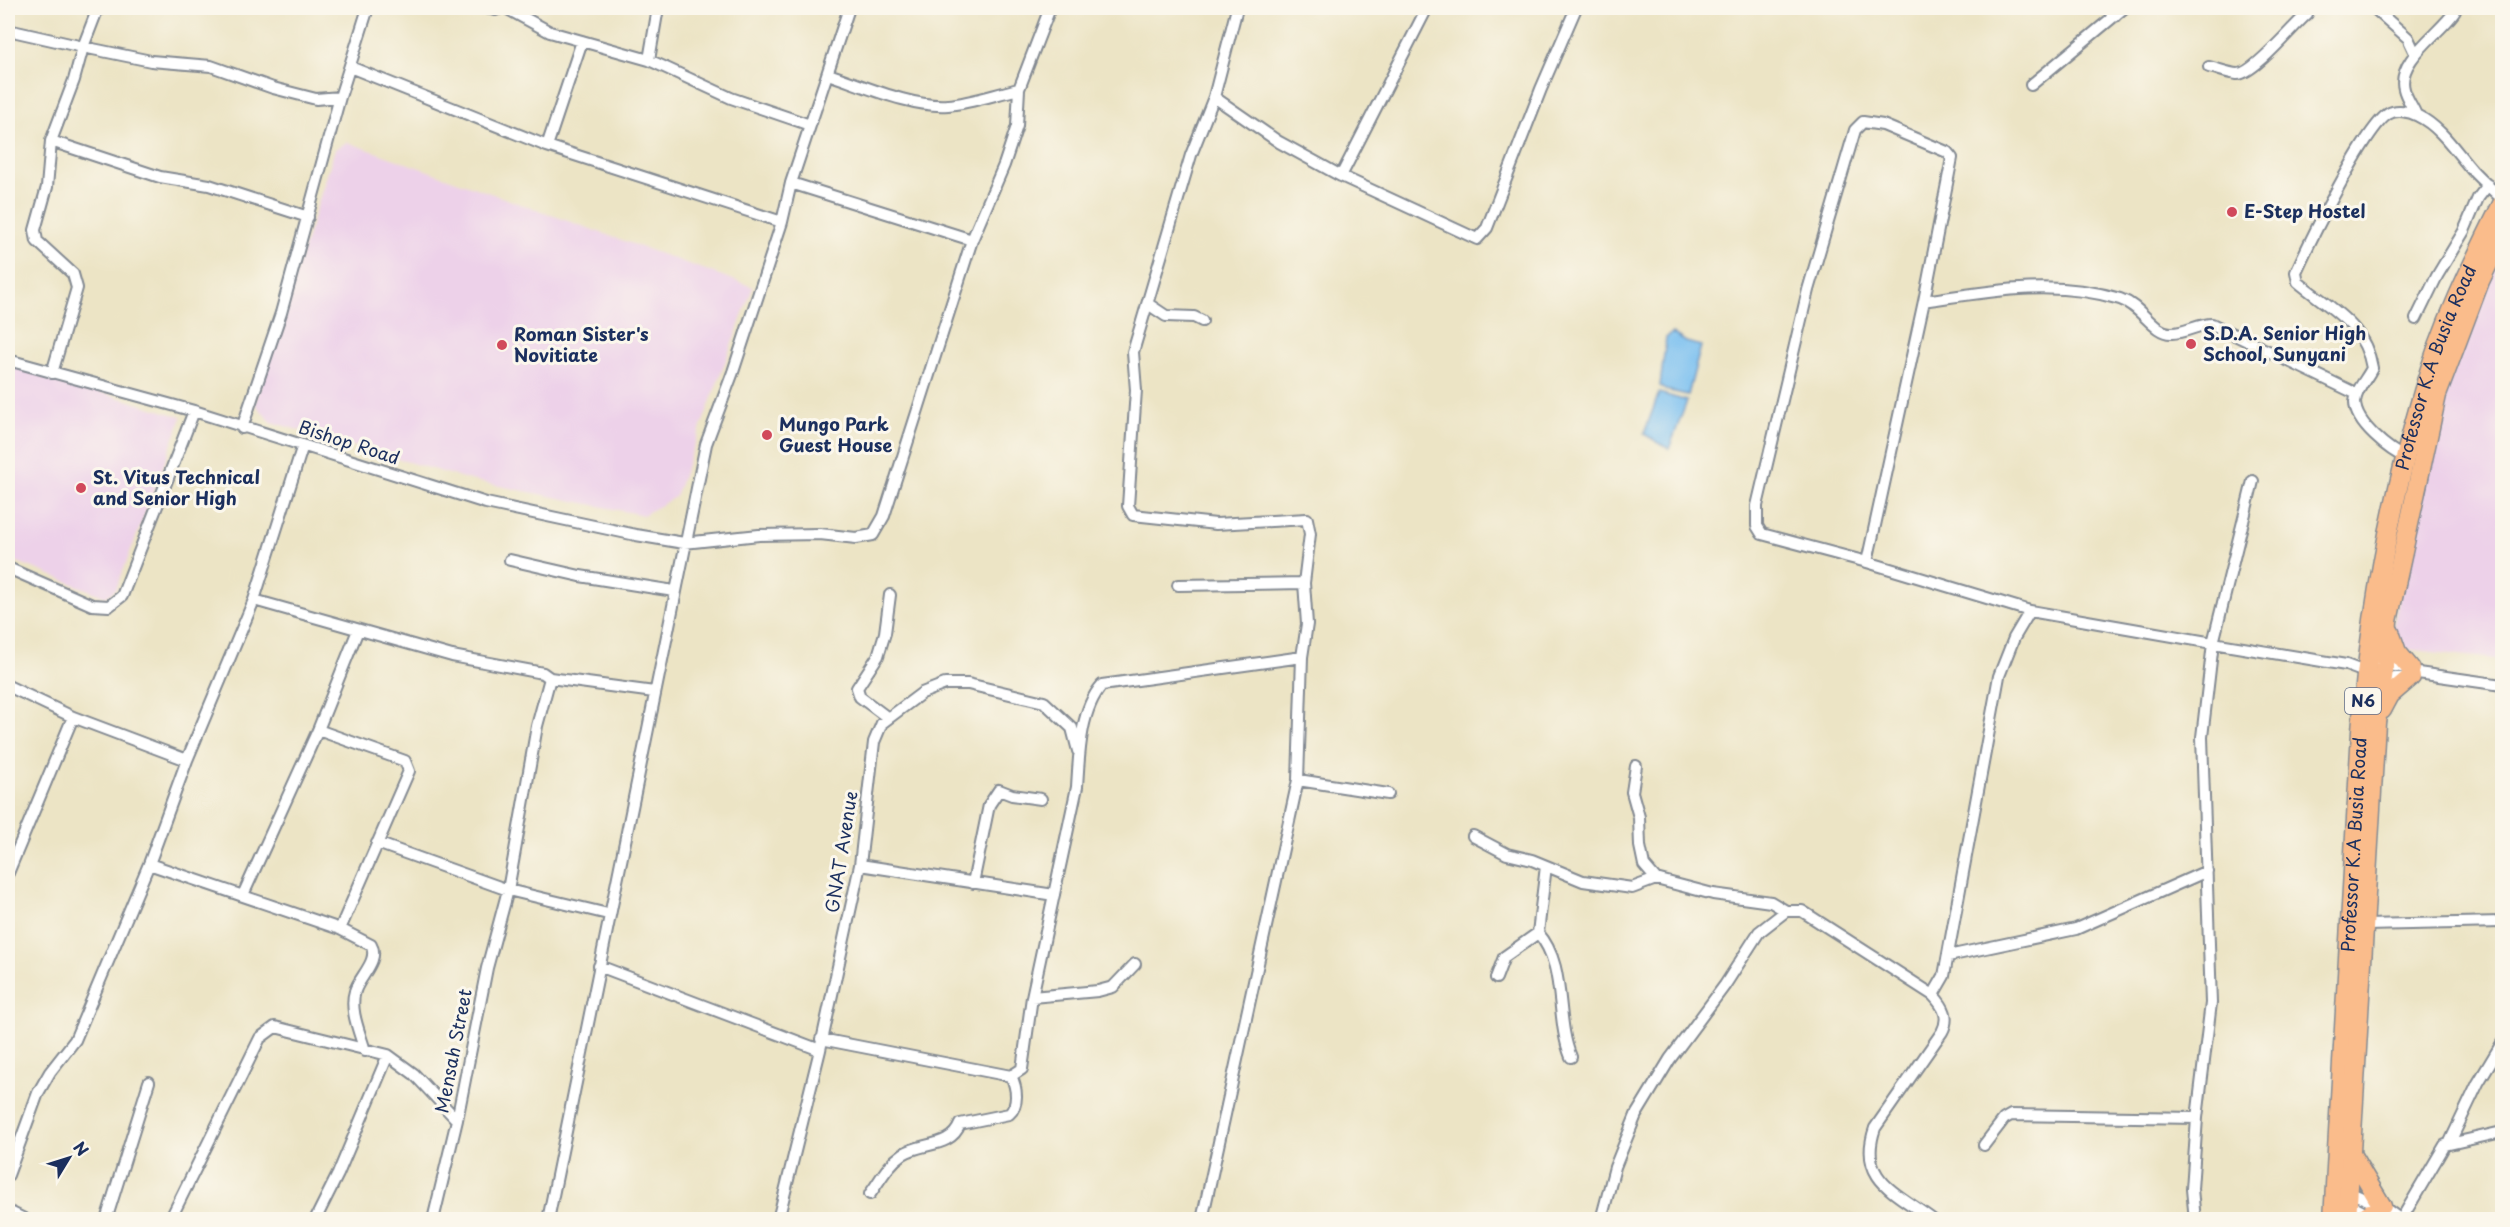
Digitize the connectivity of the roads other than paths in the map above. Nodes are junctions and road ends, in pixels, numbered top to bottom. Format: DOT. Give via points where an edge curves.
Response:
graph roads {
  1 [pos="98,8"];
  2 [pos="486,8"];
  3 [pos="503,8"];
  4 [pos="658,8"];
  5 [pos="849,8"];
  6 [pos="1050,8"];
  7 [pos="1237,8"];
  8 [pos="1427,8"];
  9 [pos="1576,8"];
  10 [pos="2106,8"];
  11 [pos="2124,8"];
  12 [pos="2310,8"];
  13 [pos="2374,8"];
  14 [pos="364,9"];
  15 [pos="2455,11"];
  16 [pos="2115,16"];
  17 [pos="8,30"];
  18 [pos="582,41"];
  19 [pos="82,47"];
  20 [pos="2415,53"];
  21 [pos="649,60"];
  22 [pos="350,67"];
  23 [pos="2209,67"];
  24 [pos="828,74"];
  25 [pos="2031,85"];
  26 [pos="1020,88"];
  27 [pos="340,97"];
  28 [pos="1214,97"];
  29 [pos="2416,115"];
  30 [pos="810,125"];
  31 [pos="51,141"];
  32 [pos="547,146"];
  33 [pos="1341,176"];
  34 [pos="791,183"];
  35 [pos="2488,185"];
  36 [pos="2502,199"];
  37 [pos="2502,204"];
  38 [pos="308,217"];
  39 [pos="782,222"];
  40 [pos="2502,235"];
  41 [pos="972,240"];
  42 [pos="1924,301"];
  43 [pos="1148,304"];
  44 [pos="2416,319"];
  45 [pos="1202,321"];
  46 [pos="8,360"];
  47 [pos="52,373"];
  48 [pos="2357,394"];
  49 [pos="194,411"];
  50 [pos="242,428"];
  51 [pos="2419,438"];
  52 [pos="303,445"];
  53 [pos="2413,461"];
  54 [pos="2253,480"];
  55 [pos="684,543"];
  56 [pos="510,560"];
  57 [pos="1867,562"];
  58 [pos="8,568"];
  59 [pos="1304,583"];
  60 [pos="1178,585"];
  61 [pos="674,591"];
  62 [pos="890,595"];
  63 [pos="254,600"];
  64 [pos="2030,611"];
  65 [pos="2388,621"];
  66 [pos="358,630"];
  67 [pos="2213,643"];
  68 [pos="1302,657"];
  69 [pos="2375,669"];
  70 [pos="2414,673"];
  71 [pos="550,678"];
  72 [pos="2502,685"];
  73 [pos="8,686"];
  74 [pos="654,692"];
  75 [pos="73,717"];
  76 [pos="888,718"];
  77 [pos="2376,723"];
  78 [pos="318,730"];
  79 [pos="1079,752"];
  80 [pos="187,760"];
  81 [pos="1636,766"];
  82 [pos="1298,780"];
  83 [pos="1388,794"];
  84 [pos="1041,799"];
  85 [pos="1473,836"];
  86 [pos="377,843"];
  87 [pos="150,864"];
  88 [pos="860,866"];
  89 [pos="1546,866"];
  90 [pos="2207,871"];
  91 [pos="8,873"];
  92 [pos="1656,879"];
  93 [pos="973,883"];
  94 [pos="508,890"];
  95 [pos="243,895"];
  96 [pos="1054,895"];
  97 [pos="1786,911"];
  98 [pos="608,914"];
  99 [pos="2502,922"];
  100 [pos="2365,925"];
  101 [pos="340,929"];
  102 [pos="1538,933"];
  103 [pos="1948,956"];
  104 [pos="1135,964"];
  105 [pos="599,966"];
  106 [pos="1496,978"];
  107 [pos="1933,995"];
  108 [pos="1032,997"];
  109 [pos="2502,1043"];
  110 [pos="820,1045"];
  111 [pos="365,1051"];
  112 [pos="388,1055"];
  113 [pos="1571,1057"];
  114 [pos="1011,1076"];
  115 [pos="149,1082"];
  116 [pos="2197,1118"];
  117 [pos="457,1120"];
  118 [pos="2502,1132"];
  119 [pos="2450,1142"];
  120 [pos="1984,1145"];
  121 [pos="2351,1153"];
  122 [pos="8,1175"];
  123 [pos="870,1194"];
  124 [pos="2343,1200"];
  125 [pos="8,1212"];
  126 [pos="2373,1215"];
  127 [pos="26,1220"];
  128 [pos="106,1220"];
  129 [pos="170,1220"];
  130 [pos="315,1220"];
  131 [pos="433,1220"];
  132 [pos="548,1220"];
  133 [pos="778,1220"];
  134 [pos="1202,1220"];
  135 [pos="1600,1220"];
  136 [pos="1933,1220"];
  137 [pos="2195,1220"];
  138 [pos="2333,1220"];
  139 [pos="2401,1220"];
  1 -- 19 [label="street"];
  2 -- 3 [label="street"];
  3 -- 18 [label="street" via="550,32"];
  4 -- 21 [label="street"];
  5 -- 24 [label="street"];
  6 -- 26 [label="street"];
  7 -- 28 [label="street"];
  8 -- 33 [label="street"];
  9 -- 33 [label="street" via="1487,228 1477,239"];
  10 -- 16 [label="street"];
  11 -- 16 [label="street"];
  12 -- 23 [label="street" via="2263,58 2244,72"];
  13 -- 20 [label="street" via="2408,38"];
  14 -- 22 [label="street"];
  15 -- 20 [label="street"];
  16 -- 25 [label="street"];
  17 -- 19 [label="street"];
  18 -- 21 [label="street"];
  18 -- 32 [label="street"];
  19 -- 27 [label="street" via="151,61 211,66 315,99"];
  19 -- 31 [label="street"];
  20 -- 29 [label="street" via="2403,88"];
  21 -- 30 [label="street" via="731,98"];
  22 -- 27 [label="street"];
  22 -- 32 [label="street"];
  24 -- 26 [label="street" via="935,105"];
  24 -- 30 [label="street"];
  26 -- 41 [label="street" via="1014,135"];
  27 -- 38 [label="street"];
  28 -- 33 [label="street" via="1279,142"];
  28 -- 43 [label="street" via="1191,155"];
  29 -- 35 [label="street" via="2432,124"];
  29 -- 48 [label="street" via="2403,111 2388,114 2376,125 2329,204 2296,272 2298,282 2334,307 2365,342 2372,368"];
  30 -- 34 [label="street"];
  31 -- 38 [label="street" via="160,177 209,185"];
  31 -- 47 [label="street" via="37,241 73,274 77,288"];
  32 -- 39 [label="street"];
  34 -- 39 [label="street"];
  34 -- 41 [label="street"];
  35 -- 36 [label="street"];
  35 -- 44 [label="street"];
  37 -- 51 [label="main road, Professor K.A Busia Road / N6" via="2442,337 2423,391"];
  38 -- 50 [label="street"];
  39 -- 55 [label="street" via="706,444"];
  40 -- 51 [label="main road, Professor K.A Busia Road / N6"];
  41 -- 55 [label="street, Bishop Road" via="884,516 873,536 759,535"];
  42 -- 48 [label="street" via="2020,287 2120,299 2139,308 2159,330 2172,333 2212,324"];
  42 -- 57 [label="street"];
  42 -- 57 [label="street" via="1952,158 1947,152 1883,125 1863,122 1855,130 1809,290 1757,506 1757,526 1762,534"];
  43 -- 45 [label="street" via="1166,316"];
  43 -- 59 [label="street" via="1133,352 1136,390 1130,511 1134,515 1216,524 1306,519 1311,534"];
  46 -- 47 [label="street, Bishop Road"];
  47 -- 49 [label="street, Bishop Road"];
  48 -- 53 [label="street" via="2355,404 2369,430"];
  49 -- 50 [label="street, Bishop Road"];
  49 -- 58 [label="street" via="122,596 109,606 92,605"];
  50 -- 52 [label="street, Bishop Road"];
  51 -- 53 [label="main road, Professor K.A Busia Road / N6"];
  52 -- 55 [label="street, Bishop Road" via="486,502"];
  52 -- 63 [label="street"];
  53 -- 65 [label="main road, Professor K.A Busia Road / N6"];
  53 -- 69 [label="main road, Professor K.A Busia Road / N6" via="2386,544"];
  54 -- 67 [label="street"];
  55 -- 61 [label="street"];
  56 -- 61 [label="street"];
  57 -- 64 [label="street"];
  59 -- 60 [label="street"];
  59 -- 68 [label="street" via="1307,624"];
  61 -- 74 [label="street"];
  62 -- 76 [label="street" via="879,656 857,688 860,697"];
  63 -- 66 [label="street"];
  63 -- 80 [label="street"];
  64 -- 67 [label="street"];
  64 -- 103 [label="street" via="1998,676"];
  65 -- 69 [label="main road, Professor K.A Busia Road / N6"];
  65 -- 70 [label="main road" via="2397,652"];
  66 -- 71 [label="street" via="452,656 543,673"];
  66 -- 78 [label="street"];
  67 -- 69 [label="street"];
  67 -- 90 [label="street" via="2202,737"];
  68 -- 79 [label="street" via="1101,685 1092,695"];
  68 -- 82 [label="street"];
  69 -- 70 [label="street"];
  69 -- 77 [label="main road, Professor K.A Busia Road / N6"];
  69 -- 124 [label="main road, Professor K.A Busia Road / N6" via="2349,921"];
  70 -- 72 [label="street"];
  70 -- 77 [label="main road" via="2390,695"];
  71 -- 74 [label="street"];
  71 -- 94 [label="street, Mensah Street" via="537,726"];
  73 -- 75 [label="street"];
  74 -- 98 [label="street"];
  75 -- 80 [label="street"];
  75 -- 91 [label="street"];
  76 -- 79 [label="street, GNAT Avenue" via="922,693 945,684 968,684 1044,702 1072,728"];
  76 -- 88 [label="street, GNAT Avenue" via="874,742"];
  77 -- 100 [label="main road, Professor K.A Busia Road / N6"];
  78 -- 86 [label="street" via="405,761 409,766"];
  78 -- 95 [label="street"];
  79 -- 96 [label="street" via="1077,787"];
  80 -- 87 [label="street"];
  81 -- 92 [label="street" via="1632,792 1639,818 1640,846 1644,865"];
  82 -- 83 [label="street"];
  82 -- 134 [label="street"];
  84 -- 93 [label="street" via="999,790 989,805"];
  85 -- 89 [label="street" via="1507,854"];
  86 -- 94 [label="street"];
  86 -- 101 [label="street"];
  87 -- 95 [label="street"];
  87 -- 122 [label="street" via="75,1040 38,1093"];
  88 -- 93 [label="street"];
  88 -- 110 [label="street, GNAT Avenue"];
  89 -- 92 [label="street" via="1583,881 1617,887 1632,888"];
  89 -- 102 [label="street"];
  90 -- 103 [label="street" via="2076,929"];
  90 -- 116 [label="street" via="2211,1003"];
  92 -- 97 [label="street" via="1713,894 1771,902"];
  93 -- 96 [label="street"];
  94 -- 98 [label="street"];
  94 -- 117 [label="street, Mensah Street" via="487,968"];
  95 -- 101 [label="street"];
  96 -- 108 [label="street"];
  97 -- 107 [label="street" via="1802,911"];
  97 -- 135 [label="street" via="1759,932 1670,1059 1636,1115"];
  98 -- 105 [label="street"];
  99 -- 100 [label="street"];
  100 -- 121 [label="main road, Professor K.A Busia Road / N6"];
  101 -- 111 [label="street" via="374,948 353,1002"];
  102 -- 106 [label="street" via="1504,957"];
  102 -- 113 [label="street" via="1547,943 1553,964 1565,1042"];
  103 -- 107 [label="street" via="1944,976"];
  104 -- 108 [label="street" via="1113,987"];
  105 -- 110 [label="street"];
  105 -- 132 [label="street"];
  107 -- 136 [label="street" via="1944,1010 1945,1025 1875,1128 1869,1146 1870,1164 1879,1180"];
  108 -- 114 [label="street" via="1022,1069"];
  109 -- 119 [label="street"];
  110 -- 114 [label="street"];
  110 -- 133 [label="street, GNAT Avenue"];
  111 -- 112 [label="street"];
  111 -- 129 [label="street" via="275,1027 260,1038"];
  112 -- 117 [label="street" via="414,1074"];
  112 -- 130 [label="street"];
  114 -- 123 [label="street" via="1016,1096 1009,1114 960,1124 956,1133 940,1143 904,1154 886,1167"];
  115 -- 128 [label="street"];
  116 -- 120 [label="street" via="2011,1114"];
  116 -- 137 [label="street" via="2192,1189"];
  117 -- 131 [label="street, Mensah Street"];
  118 -- 119 [label="street"];
  119 -- 139 [label="street" via="2438,1155"];
  121 -- 124 [label="main road, Professor K.A Busia Road / N6"];
  121 -- 126 [label="main road"];
  124 -- 126 [label="street"];
  124 -- 138 [label="main road, Professor K.A Busia Road / N6"];
  125 -- 127 [label="street"];
  126 -- 139 [label="street"];
}
